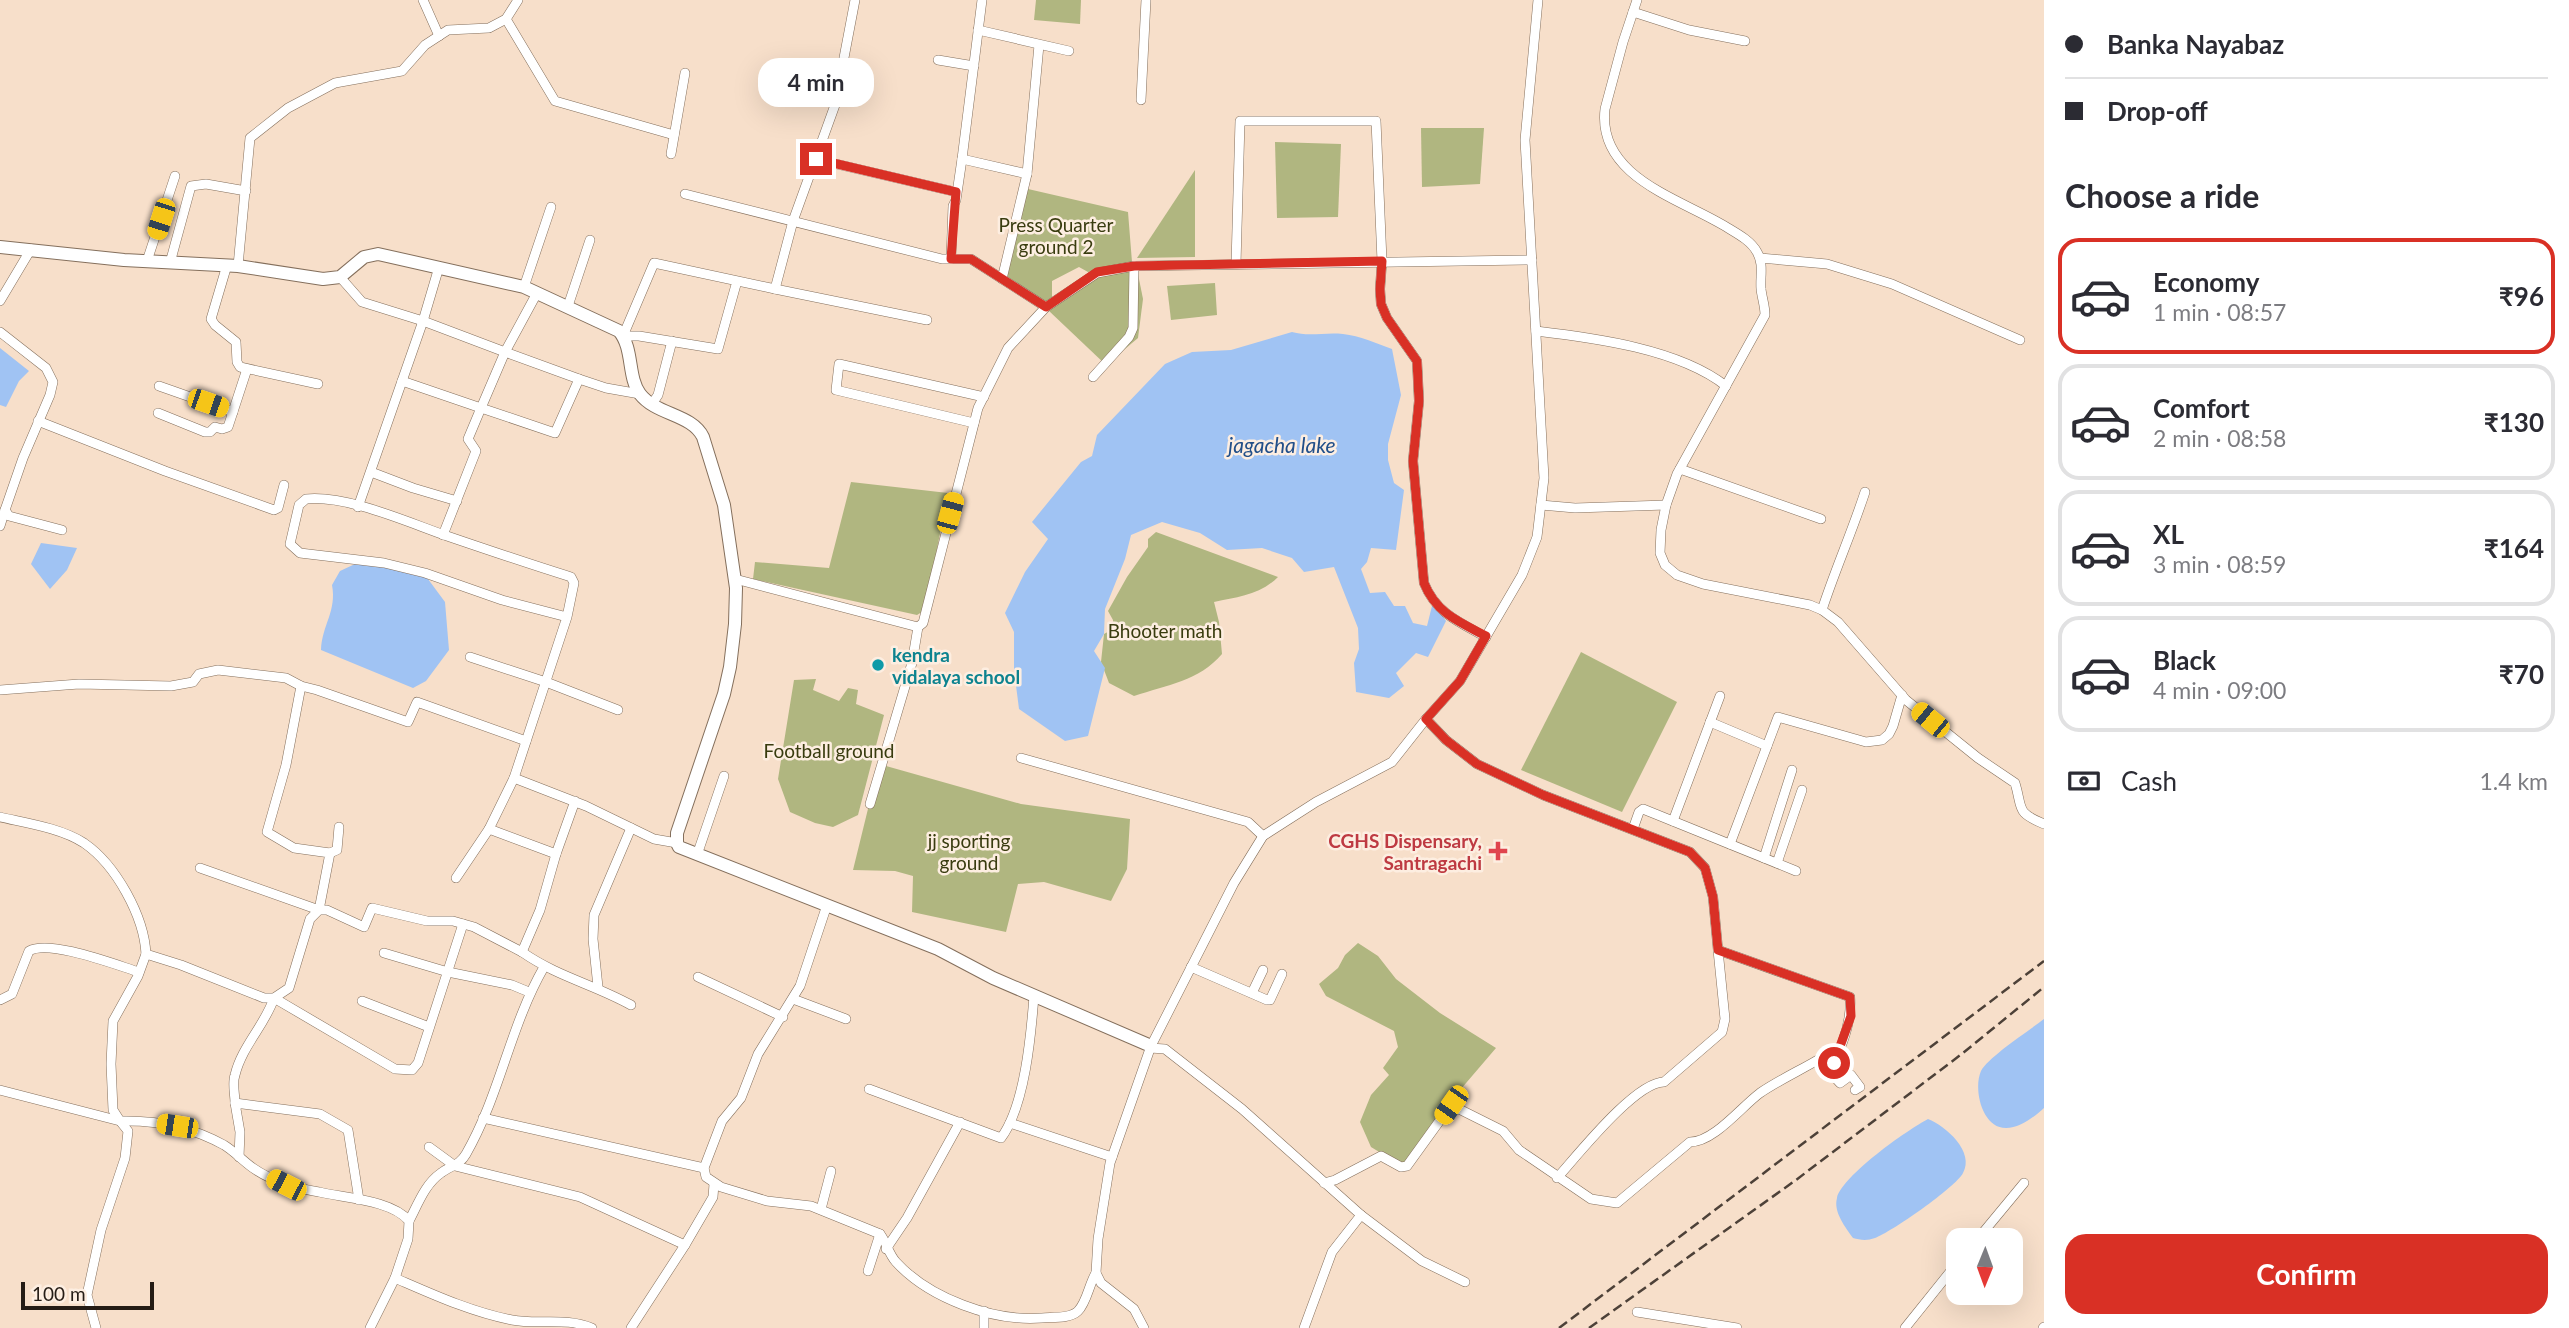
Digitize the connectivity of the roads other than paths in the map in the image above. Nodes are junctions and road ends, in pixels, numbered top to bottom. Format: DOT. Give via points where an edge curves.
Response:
graph roads {
  1 [pos="422,0"];
  2 [pos="519,0"];
  3 [pos="855,0"];
  4 [pos="982,0"];
  5 [pos="1146,0"];
  6 [pos="1538,0"];
  7 [pos="1637,0"];
  8 [pos="1633,12"];
  9 [pos="506,19"];
  10 [pos="978,30"];
  11 [pos="439,36"];
  12 [pos="1745,41"];
  13 [pos="1039,46"];
  14 [pos="1069,51"];
  15 [pos="938,60"];
  16 [pos="974,66"];
  17 [pos="685,73"];
  18 [pos="1141,100"];
  19 [pos="674,135"];
  20 [pos="671,154"];
  21 [pos="816,159"];
  22 [pos="962,159"];
  23 [pos="1027,174"];
  24 [pos="175,176"];
  25 [pos="246,191"];
  26 [pos="956,192"];
  27 [pos="685,194"];
  28 [pos="551,207"];
  29 [pos="793,221"];
  30 [pos="590,240"];
  31 [pos="0,247"];
  32 [pos="31,249"];
  33 [pos="1760,258"];
  34 [pos="951,259"];
  35 [pos="1532,260"];
  36 [pos="147,261"];
  37 [pos="1382,261"];
  38 [pos="170,262"];
  39 [pos="1236,264"];
  40 [pos="232,266"];
  41 [pos="1134,266"];
  42 [pos="439,267"];
  43 [pos="340,277"];
  44 [pos="1002,279"];
  45 [pos="737,281"];
  46 [pos="524,287"];
  47 [pos="775,289"];
  48 [pos="537,293"];
  49 [pos="0,301"];
  50 [pos="568,306"];
  51 [pos="1046,307"];
  52 [pos="927,320"];
  53 [pos="423,321"];
  54 [pos="1536,331"];
  55 [pos="0,332"];
  56 [pos="624,336"];
  57 [pos="2020,340"];
  58 [pos="672,341"];
  59 [pos="505,352"];
  60 [pos="247,369"];
  61 [pos="1093,377"];
  62 [pos="579,379"];
  63 [pos="402,381"];
  64 [pos="318,384"];
  65 [pos="159,386"];
  66 [pos="1726,386"];
  67 [pos="640,394"];
  68 [pos="984,397"];
  69 [pos="652,404"];
  70 [pos="481,408"];
  71 [pos="233,412"];
  72 [pos="158,413"];
  73 [pos="38,421"];
  74 [pos="974,422"];
  75 [pos="1680,469"];
  76 [pos="370,472"];
  77 [pos="284,485"];
  78 [pos="1866,492"];
  79 [pos="457,501"];
  80 [pos="1541,505"];
  81 [pos="1666,505"];
  82 [pos="358,507"];
  83 [pos="5,510"];
  84 [pos="1821,520"];
  85 [pos="0,526"];
  86 [pos="62,530"];
  87 [pos="443,535"];
  88 [pos="735,579"];
  89 [pos="1822,610"];
  90 [pos="567,617"];
  91 [pos="918,627"];
  92 [pos="1486,636"];
  93 [pos="470,657"];
  94 [pos="546,682"];
  95 [pos="301,686"];
  96 [pos="0,690"];
  97 [pos="1902,695"];
  98 [pos="1720,696"];
  99 [pos="618,710"];
  100 [pos="1426,719"];
  101 [pos="1710,722"];
  102 [pos="526,741"];
  103 [pos="1767,746"];
  104 [pos="1021,758"];
  105 [pos="1792,770"];
  106 [pos="724,776"];
  107 [pos="514,778"];
  108 [pos="1802,790"];
  109 [pos="575,801"];
  110 [pos="870,804"];
  111 [pos="0,817"];
  112 [pos="1674,821"];
  113 [pos="2044,824"];
  114 [pos="339,827"];
  115 [pos="631,828"];
  116 [pos="489,829"];
  117 [pos="1633,829"];
  118 [pos="1263,836"];
  119 [pos="677,843"];
  120 [pos="1730,844"];
  121 [pos="330,853"];
  122 [pos="555,854"];
  123 [pos="697,855"];
  124 [pos="1764,858"];
  125 [pos="1777,863"];
  126 [pos="200,868"];
  127 [pos="1796,871"];
  128 [pos="456,878"];
  129 [pos="827,905"];
  130 [pos="319,910"];
  131 [pos="463,924"];
  132 [pos="1718,950"];
  133 [pos="522,952"];
  134 [pos="384,953"];
  135 [pos="146,954"];
  136 [pos="544,967"];
  137 [pos="1191,967"];
  138 [pos="1263,970"];
  139 [pos="139,972"];
  140 [pos="448,972"];
  141 [pos="1282,974"];
  142 [pos="698,977"];
  143 [pos="598,987"];
  144 [pos="529,992"];
  145 [pos="1251,993"];
  146 [pos="1034,996"];
  147 [pos="274,998"];
  148 [pos="793,999"];
  149 [pos="0,1000"];
  150 [pos="362,1001"];
  151 [pos="631,1005"];
  152 [pos="783,1017"];
  153 [pos="846,1019"];
  154 [pos="429,1027"];
  155 [pos="1150,1047"];
  156 [pos="1834,1063"];
  157 [pos="869,1089"];
  158 [pos="0,1090"];
  159 [pos="1855,1090"];
  160 [pos="235,1103"];
  161 [pos="483,1118"];
  162 [pos="120,1121"];
  163 [pos="960,1122"];
  164 [pos="1010,1123"];
  165 [pos="429,1147"];
  166 [pos="239,1157"];
  167 [pos="1112,1157"];
  168 [pos="455,1166"];
  169 [pos="704,1168"];
  170 [pos="831,1171"];
  171 [pos="1557,1178"];
  172 [pos="1324,1182"];
  173 [pos="2024,1183"];
  174 [pos="714,1184"];
  175 [pos="359,1200"];
  176 [pos="821,1209"];
  177 [pos="1361,1215"];
  178 [pos="409,1221"];
  179 [pos="1987,1228"];
  180 [pos="880,1234"];
  181 [pos="685,1245"];
  182 [pos="886,1249"];
  183 [pos="869,1271"];
  184 [pos="1096,1273"];
  185 [pos="1946,1277"];
  186 [pos="395,1278"];
  187 [pos="1465,1282"];
  188 [pos="985,1311"];
  189 [pos="1637,1312"];
  190 [pos="96,1328"];
  191 [pos="370,1328"];
  192 [pos="592,1328"];
  193 [pos="631,1328"];
  194 [pos="984,1328"];
  195 [pos="1144,1328"];
  196 [pos="1304,1328"];
  197 [pos="1737,1328"];
  198 [pos="1905,1328"];
  1 -- 11 [label="street"];
  2 -- 9 [label="street"];
  3 -- 21 [label="street" via="835,105"];
  4 -- 10 [label="street"];
  5 -- 18 [label="street"];
  6 -- 35 [label="street" via="1525,140"];
  7 -- 8 [label="street"];
  8 -- 12 [label="street"];
  8 -- 33 [label="street" via="1604,113 1617,158 1643,182 1737,233"];
  9 -- 11 [label="street" via="489,28 448,30"];
  9 -- 19 [label="street" via="555,101"];
  10 -- 13 [label="street"];
  10 -- 16 [label="street"];
  11 -- 25 [label="street" via="402,71 335,83 288,108 250,138"];
  13 -- 14 [label="street"];
  13 -- 23 [label="street"];
  15 -- 16 [label="street"];
  16 -- 22 [label="street"];
  17 -- 19 [label="street"];
  19 -- 20 [label="street"];
  21 -- 26 [label="street"];
  21 -- 29 [label="street"];
  22 -- 23 [label="street"];
  22 -- 26 [label="street"];
  23 -- 44 [label="street"];
  24 -- 36 [label="street"];
  25 -- 38 [label="street" via="191,186"];
  25 -- 40 [label="street"];
  26 -- 34 [label="street"];
  27 -- 29 [label="street"];
  28 -- 46 [label="street"];
  29 -- 34 [label="street"];
  29 -- 47 [label="street"];
  30 -- 50 [label="street"];
  31 -- 32 [label="main road"];
  32 -- 36 [label="main road"];
  32 -- 49 [label="street"];
  33 -- 57 [label="street" via="1827,264 1892,284"];
  33 -- 66 [label="street" via="1765,316"];
  34 -- 44 [label="street" via="971,259"];
  35 -- 37 [label="street"];
  35 -- 54 [label="street"];
  36 -- 38 [label="main road"];
  37 -- 39 [label="street"];
  37 -- 39 [label="street" via="1376,121 1240,121"];
  37 -- 92 [label="street" via="1381,304 1417,361 1419,401 1413,461 1424,583 1431,599 1454,620"];
  38 -- 40 [label="main road"];
  39 -- 41 [label="street"];
  40 -- 43 [label="main road" via="323,279"];
  40 -- 60 [label="street" via="211,319 236,342 237,362"];
  41 -- 51 [label="street" via="1097,272"];
  41 -- 61 [label="street" via="1133,327"];
  42 -- 43 [label="main road" via="378,254 364,257"];
  42 -- 46 [label="main road"];
  42 -- 53 [label="street"];
  43 -- 53 [label="street" via="362,302"];
  44 -- 51 [label="street"];
  45 -- 47 [label="street"];
  45 -- 56 [label="street" via="654,263"];
  45 -- 58 [label="street" via="718,349"];
  46 -- 48 [label="main road"];
  47 -- 52 [label="street"];
  48 -- 50 [label="main road"];
  48 -- 59 [label="street"];
  50 -- 56 [label="main road"];
  51 -- 68 [label="street" via="1008,348"];
  53 -- 59 [label="street"];
  53 -- 63 [label="street"];
  54 -- 66 [label="street" via="1584,337 1689,363"];
  54 -- 80 [label="street" via="1544,478"];
  55 -- 73 [label="street" via="46,368 53,382"];
  56 -- 58 [label="street"];
  56 -- 67 [label="main road"];
  58 -- 69 [label="street"];
  59 -- 62 [label="street"];
  59 -- 70 [label="street"];
  60 -- 64 [label="street"];
  60 -- 71 [label="street"];
  62 -- 67 [label="street"];
  62 -- 70 [label="street" via="555,433"];
  63 -- 70 [label="street"];
  63 -- 76 [label="street"];
  65 -- 71 [label="street"];
  66 -- 75 [label="street"];
  67 -- 69 [label="main road"];
  68 -- 74 [label="street"];
  68 -- 74 [label="street" via="839,364 836,390"];
  69 -- 88 [label="main road" via="700,430 724,505"];
  70 -- 79 [label="street" via="468,439 476,451"];
  71 -- 72 [label="street" via="228,427 215,427 211,432"];
  73 -- 77 [label="street" via="274,510"];
  73 -- 83 [label="street"];
  74 -- 91 [label="street" via="923,623"];
  75 -- 81 [label="street"];
  75 -- 84 [label="street"];
  76 -- 79 [label="street"];
  76 -- 82 [label="street"];
  78 -- 89 [label="street"];
  79 -- 87 [label="street"];
  80 -- 81 [label="street"];
  80 -- 92 [label="street" via="1537,537 1522,575"];
  81 -- 89 [label="street" via="1660,553 1671,572 1703,584"];
  82 -- 87 [label="street"];
  82 -- 90 [label="street" via="306,499 299,505 290,544 300,553 425,572"];
  83 -- 85 [label="street"];
  83 -- 86 [label="street" via="9,516"];
  87 -- 90 [label="street" via="570,577 574,583"];
  88 -- 91 [label="street"];
  88 -- 119 [label="main road" via="730,667"];
  89 -- 97 [label="street"];
  90 -- 94 [label="street"];
  91 -- 110 [label="street" via="912,663"];
  92 -- 100 [label="street" via="1460,681"];
  93 -- 94 [label="street"];
  94 -- 99 [label="street"];
  94 -- 102 [label="street"];
  95 -- 96 [label="street" via="286,678 218,670 171,685 79,684"];
  95 -- 102 [label="street" via="408,722 417,702"];
  95 -- 121 [label="street" via="267,832 294,848"];
  97 -- 103 [label="street" via="1893,726 1882,740 1866,742 1778,717"];
  97 -- 113 [label="street" via="2015,783 2020,811"];
  98 -- 101 [label="street"];
  100 -- 117 [label="street" via="1477,764"];
  100 -- 118 [label="street" via="1392,762"];
  101 -- 103 [label="street"];
  101 -- 112 [label="street"];
  102 -- 107 [label="street"];
  103 -- 120 [label="street"];
  104 -- 118 [label="street" via="1248,822"];
  105 -- 124 [label="street"];
  106 -- 123 [label="street"];
  107 -- 109 [label="street"];
  107 -- 116 [label="street"];
  108 -- 125 [label="street"];
  109 -- 115 [label="street"];
  109 -- 122 [label="street"];
  111 -- 135 [label="street" via="83,842 103,860 131,901"];
  112 -- 117 [label="street" via="1643,809"];
  112 -- 120 [label="street"];
  114 -- 121 [label="street" via="337,850"];
  115 -- 119 [label="street"];
  115 -- 143 [label="street" via="594,915"];
  116 -- 122 [label="street"];
  116 -- 128 [label="street"];
  117 -- 132 [label="street" via="1690,852 1705,868"];
  118 -- 137 [label="street"];
  119 -- 123 [label="main road"];
  120 -- 124 [label="street"];
  121 -- 130 [label="street"];
  122 -- 133 [label="street" via="540,910"];
  123 -- 129 [label="main road"];
  124 -- 125 [label="street"];
  125 -- 127 [label="street"];
  126 -- 130 [label="street"];
  129 -- 146 [label="main road" via="938,949"];
  129 -- 148 [label="street"];
  130 -- 131 [label="street" via="364,927 372,908"];
  130 -- 147 [label="street" via="310,919 289,988"];
  131 -- 133 [label="street"];
  131 -- 140 [label="street"];
  132 -- 156 [label="street" via="1850,997 1851,1016"];
  132 -- 171 [label="street" via="1725,1019 1722,1032 1664,1082 1647,1087 1626,1103"];
  133 -- 136 [label="street"];
  134 -- 140 [label="street"];
  135 -- 139 [label="street"];
  135 -- 147 [label="street"];
  136 -- 143 [label="street"];
  136 -- 144 [label="street"];
  137 -- 145 [label="street"];
  137 -- 155 [label="street"];
  138 -- 145 [label="street"];
  139 -- 149 [label="street" via="40,946 29,951 12,994"];
  139 -- 162 [label="street" via="113,1021 113,1110"];
  140 -- 144 [label="street"];
  140 -- 154 [label="street"];
  141 -- 145 [label="street" via="1270,1000"];
  142 -- 152 [label="street"];
  143 -- 151 [label="street"];
  144 -- 161 [label="street"];
  146 -- 155 [label="main road"];
  146 -- 164 [label="street" via="1032,1031"];
  147 -- 154 [label="street" via="395,1069 412,1070 418,1063"];
  147 -- 160 [label="street" via="234,1076"];
  148 -- 152 [label="street"];
  148 -- 153 [label="street"];
  150 -- 154 [label="street"];
  152 -- 169 [label="street" via="758,1054 741,1098 722,1121"];
  155 -- 167 [label="street"];
  155 -- 172 [label="street" via="1165,1049"];
  156 -- 159 [label="street" via="1829,1071 1840,1083 1851,1075 1860,1087"];
  156 -- 171 [label="street" via="1821,1058 1759,1094 1700,1142 1690,1142 1617,1203 1591,1199"];
  157 -- 163 [label="street"];
  158 -- 162 [label="street"];
  160 -- 166 [label="street"];
  160 -- 175 [label="street" via="320,1114 348,1129"];
  161 -- 168 [label="street" via="465,1157"];
  161 -- 169 [label="street"];
  162 -- 166 [label="street" via="177,1126 223,1145"];
  162 -- 190 [label="street" via="128,1131 125,1158 101,1230 87,1294"];
  163 -- 164 [label="street" via="1001,1138"];
  163 -- 182 [label="street"];
  164 -- 167 [label="street"];
  165 -- 168 [label="street"];
  166 -- 175 [label="street" via="286,1185"];
  167 -- 184 [label="street"];
  168 -- 178 [label="street" via="429,1184"];
  168 -- 181 [label="street" via="580,1197"];
  169 -- 174 [label="street"];
  170 -- 176 [label="street"];
  171 -- 172 [label="street" via="1519,1150 1503,1131 1451,1105 1407,1166 1381,1156"];
  172 -- 177 [label="street"];
  173 -- 179 [label="street"];
  174 -- 176 [label="street" via="767,1201"];
  174 -- 181 [label="street" via="713,1196"];
  175 -- 178 [label="street" via="401,1212"];
  176 -- 180 [label="street"];
  177 -- 187 [label="street" via="1422,1261"];
  177 -- 196 [label="street" via="1332,1252"];
  178 -- 186 [label="street"];
  180 -- 182 [label="street"];
  180 -- 183 [label="street"];
  181 -- 193 [label="street"];
  182 -- 188 [label="street" via="935,1293"];
  184 -- 188 [label="street" via="1078,1311 1070,1316 1034,1319"];
  184 -- 195 [label="street" via="1101,1283 1133,1309"];
  185 -- 198 [label="street"];
  186 -- 191 [label="street"];
  186 -- 192 [label="street" via="514,1320"];
  188 -- 194 [label="street"];
  189 -- 197 [label="street"];
}
